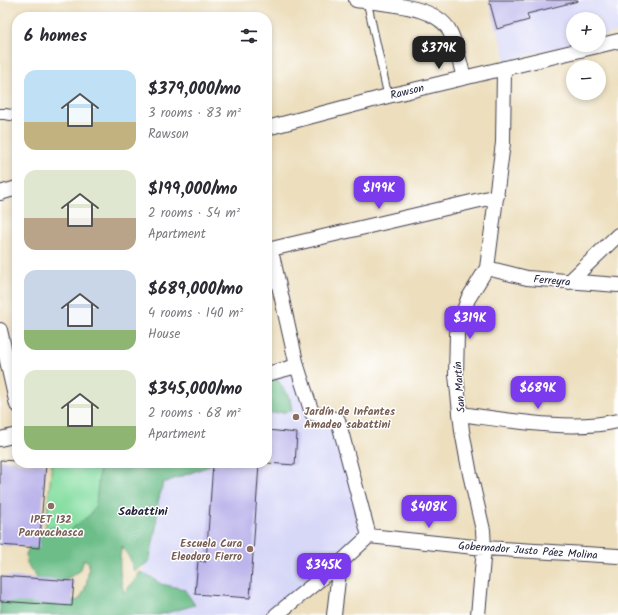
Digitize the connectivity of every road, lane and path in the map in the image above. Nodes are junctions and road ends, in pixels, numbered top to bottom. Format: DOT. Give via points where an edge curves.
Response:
graph roads {
  1 [pos="361,1"];
  2 [pos="618,41"];
  3 [pos="504,68"];
  4 [pos="464,77"];
  5 [pos="388,96"];
  6 [pos="0,114"];
  7 [pos="12,115"];
  8 [pos="272,127"];
  9 [pos="12,189"];
  10 [pos="0,193"];
  11 [pos="497,196"];
  12 [pos="618,235"];
  13 [pos="272,249"];
  14 [pos="272,258"];
  15 [pos="487,268"];
  16 [pos="569,282"];
  17 [pos="618,285"];
  18 [pos="0,330"];
  19 [pos="297,366"];
  20 [pos="272,373"];
  21 [pos="12,383"];
  22 [pos="460,414"];
  23 [pos="618,421"];
  24 [pos="12,436"];
  25 [pos="0,439"];
  26 [pos="369,536"];
  27 [pos="484,548"];
  28 [pos="618,556"];
  29 [pos="340,563"];
  30 [pos="276,615"];
  31 [pos="334,615"];
  32 [pos="478,615"];
  1 -- 4 [label="street" via="417,9 440,20 449,29"];
  1 -- 5 [label="lane"];
  2 -- 3 [label="street, Rawson"];
  3 -- 4 [label="street, Rawson"];
  3 -- 11 [label="street, San Martín" via="503,143"];
  4 -- 5 [label="street, Rawson"];
  5 -- 8 [label="street, Rawson"];
  6 -- 7 [label="street"];
  9 -- 10 [label="street"];
  11 -- 13 [label="street"];
  11 -- 15 [label="street, San Martín"];
  12 -- 16 [label="street"];
  14 -- 19 [label="street"];
  15 -- 16 [label="street, Ferreyra" via="527,278"];
  15 -- 22 [label="street, San Martín" via="468,299 457,334 456,375"];
  16 -- 17 [label="street, Ferreyra"];
  18 -- 21 [label="street"];
  19 -- 20 [label="street"];
  19 -- 26 [label="street" via="312,413 338,420"];
  22 -- 23 [label="street" via="545,424 592,426"];
  22 -- 27 [label="street, San Martín"];
  24 -- 25 [label="street"];
  26 -- 27 [label="street, Gobernador Justo Páez Molina"];
  26 -- 29 [label="street"];
  27 -- 28 [label="street, Gobernador Justo Páez Molina"];
  27 -- 32 [label="street, San Martín"];
  29 -- 30 [label="street"];
  29 -- 31 [label="street"];
}
